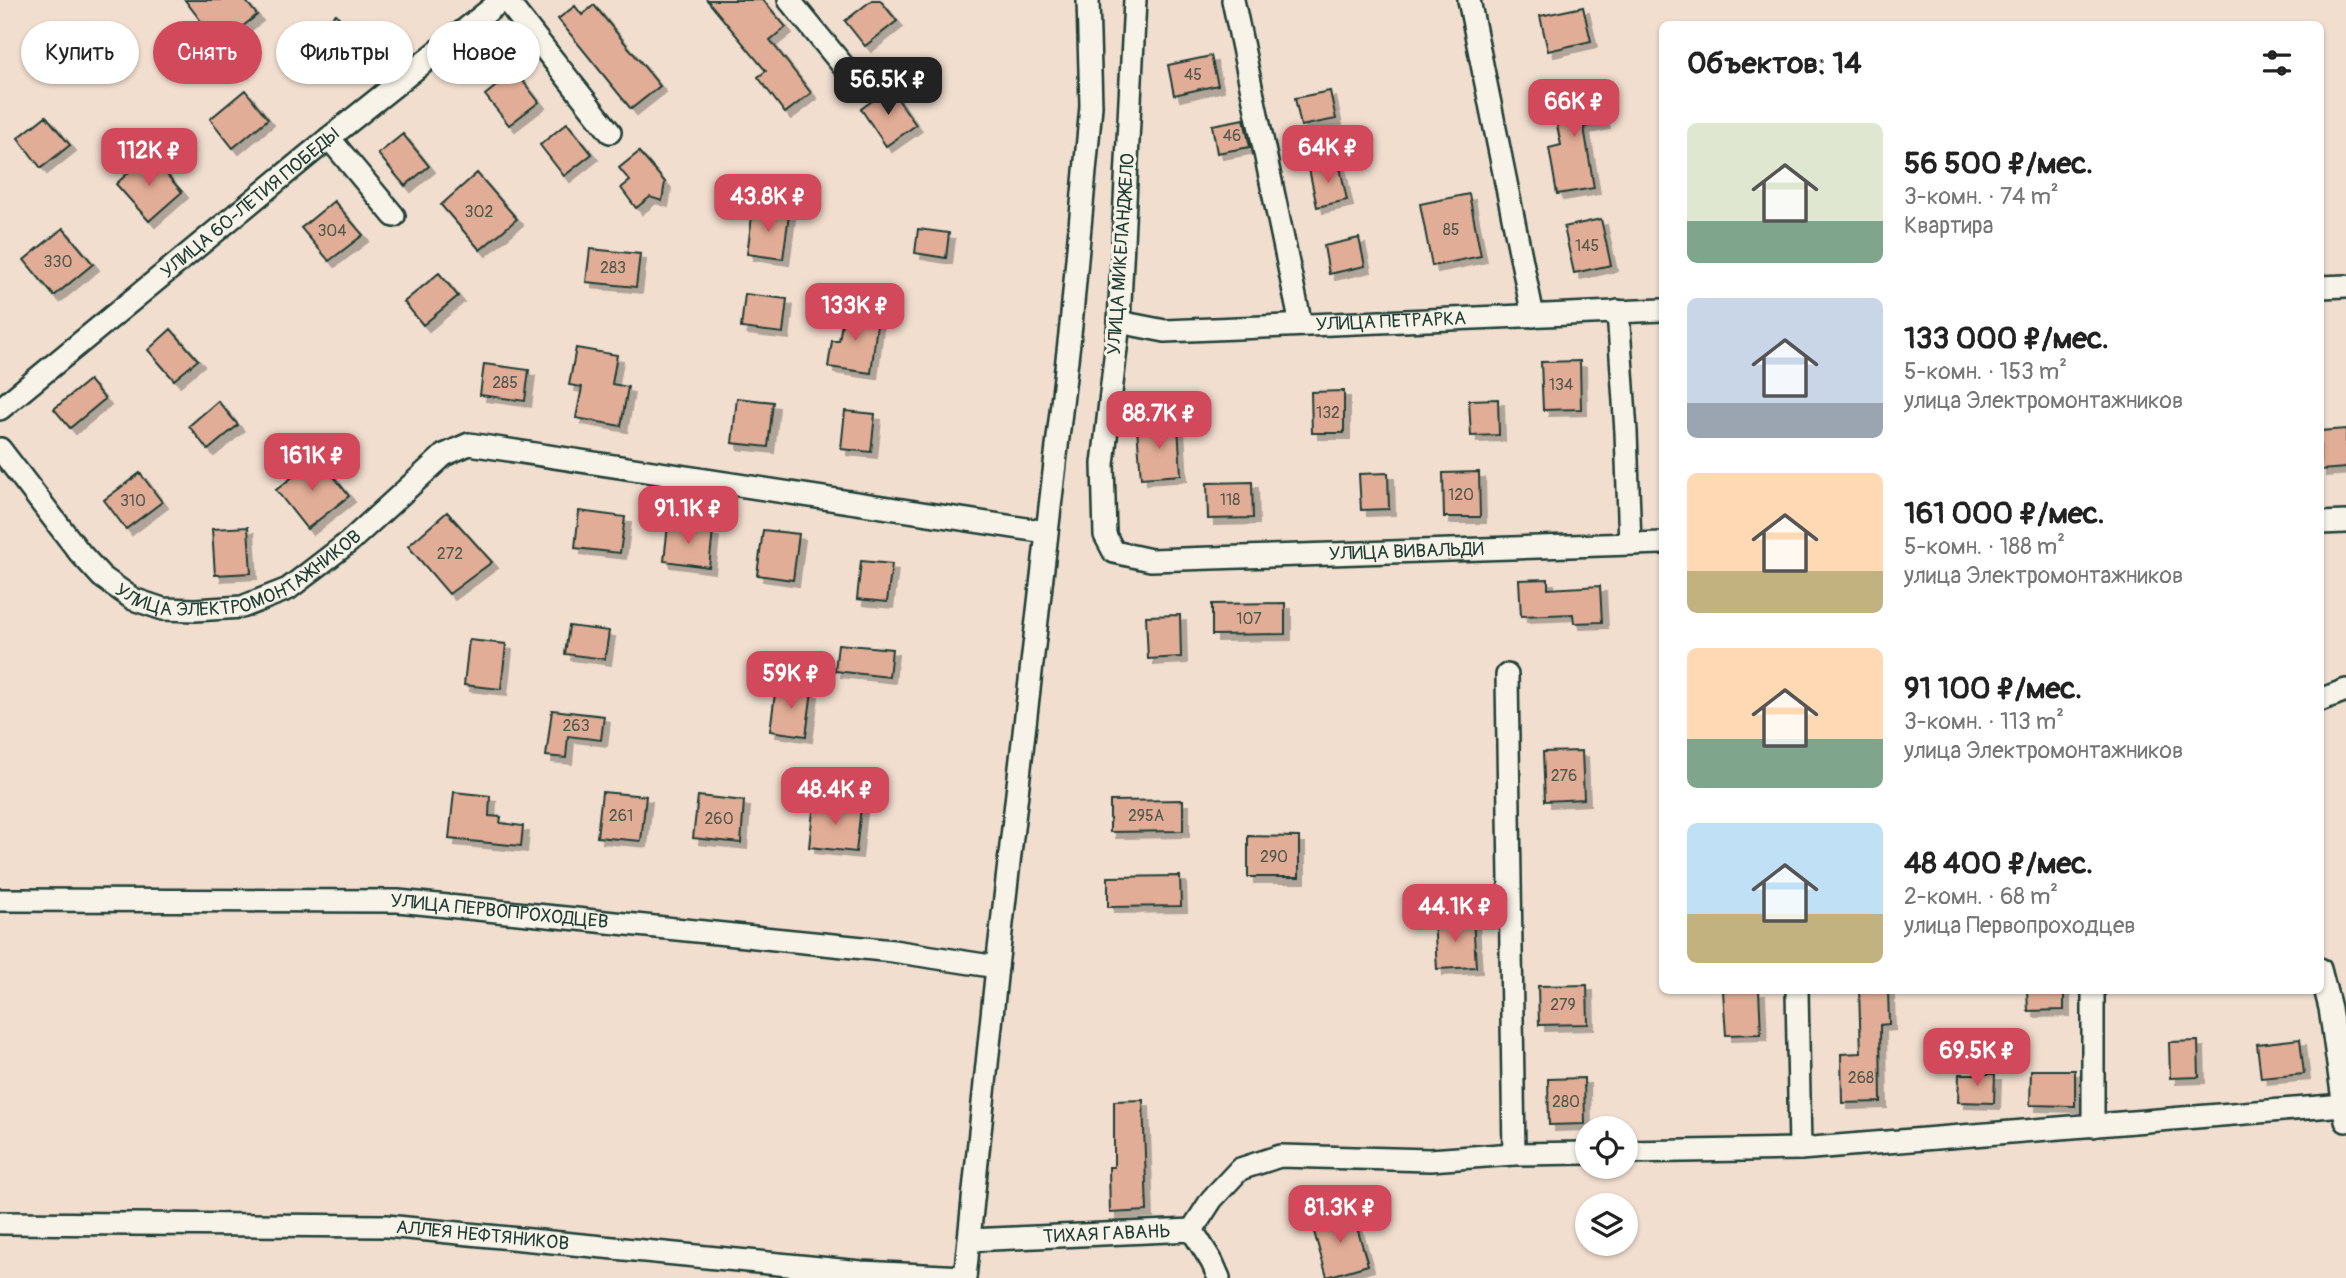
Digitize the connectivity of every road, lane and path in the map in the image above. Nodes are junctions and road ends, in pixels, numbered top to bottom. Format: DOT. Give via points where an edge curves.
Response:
graph roads {
  1 [pos="504,0"];
  2 [pos="789,0"];
  3 [pos="1088,0"];
  4 [pos="1135,0"];
  5 [pos="1233,0"];
  6 [pos="1469,0"];
  7 [pos="845,68"];
  8 [pos="610,132"];
  9 [pos="329,138"];
  10 [pos="394,216"];
  11 [pos="2346,286"];
  12 [pos="2324,287"];
  13 [pos="1659,310"];
  14 [pos="1618,311"];
  15 [pos="1533,316"];
  16 [pos="1119,322"];
  17 [pos="1301,325"];
  18 [pos="0,409"];
  19 [pos="0,449"];
  20 [pos="2346,522"];
  21 [pos="2324,523"];
  22 [pos="1046,532"];
  23 [pos="1659,543"];
  24 [pos="1630,544"];
  25 [pos="1151,560"];
  26 [pos="1507,675"];
  27 [pos="2346,690"];
  28 [pos="2324,698"];
  29 [pos="0,900"];
  30 [pos="997,967"];
  31 [pos="2324,985"];
  32 [pos="1797,994"];
  33 [pos="2093,994"];
  34 [pos="2345,1113"];
  35 [pos="2093,1126"];
  36 [pos="1800,1149"];
  37 [pos="1638,1152"];
  38 [pos="1575,1153"];
  39 [pos="1514,1154"];
  40 [pos="0,1223"];
  41 [pos="1192,1230"];
  42 [pos="969,1240"];
  43 [pos="965,1277"];
  44 [pos="1219,1278"];
  1 -- 8 [label="street"];
  1 -- 9 [label="street, УЛИЦА 60-ЛЕТИЯ ПОБЕДЫ"];
  2 -- 7 [label="street"];
  3 -- 22 [label="street" via="1091,106"];
  4 -- 16 [label="street, УЛИЦА МИКЕЛАНДЖЕЛО"];
  5 -- 17 [label="street"];
  6 -- 15 [label="street"];
  9 -- 10 [label="street"];
  9 -- 18 [label="street, УЛИЦА 60-ЛЕТИЯ ПОБЕДЫ"];
  11 -- 12 [label="street"];
  13 -- 14 [label="street, УЛИЦА ПЕТРАРКА"];
  14 -- 15 [label="street, УЛИЦА ПЕТРАРКА"];
  14 -- 24 [label="street"];
  15 -- 17 [label="street, УЛИЦА ПЕТРАРКА"];
  16 -- 17 [label="street, УЛИЦА ПЕТРАРКА" via="1165,331"];
  16 -- 25 [label="street, УЛИЦА МИКЕЛАНДЖЕЛО" via="1103,464 1105,535 1114,552"];
  19 -- 22 [label="street, УЛИЦА ЭЛЕКТРОМОНТАЖНИКОВ" via="102,578 133,599 163,609 242,607 288,589 349,542 444,455 470,444"];
  20 -- 21 [label="street"];
  22 -- 30 [label="street"];
  23 -- 24 [label="street, УЛИЦА ВИВАЛЬДИ"];
  24 -- 25 [label="street, УЛИЦА ВИВАЛЬДИ"];
  26 -- 39 [label="street"];
  27 -- 28 [label="street"];
  29 -- 30 [label="street, УЛИЦА ПЕРВОПРОХОДЦЕВ" via="398,901 893,951"];
  30 -- 42 [label="street"];
  31 -- 34 [label="street"];
  32 -- 36 [label="street"];
  33 -- 35 [label="street"];
  34 -- 35 [label="street"];
  35 -- 36 [label="street"];
  36 -- 37 [label="street"];
  38 -- 39 [label="street"];
  39 -- 41 [label="street" via="1430,1160 1280,1156 1240,1169"];
  40 -- 43 [label="street, АЛЛЕЯ НЕФТЯНИКОВ" via="386,1226 861,1272"];
  41 -- 42 [label="street, ТИХАЯ ГАВАНЬ"];
  41 -- 44 [label="street, ТИХАЯ ГАВАНЬ"];
  42 -- 43 [label="street"];
}
